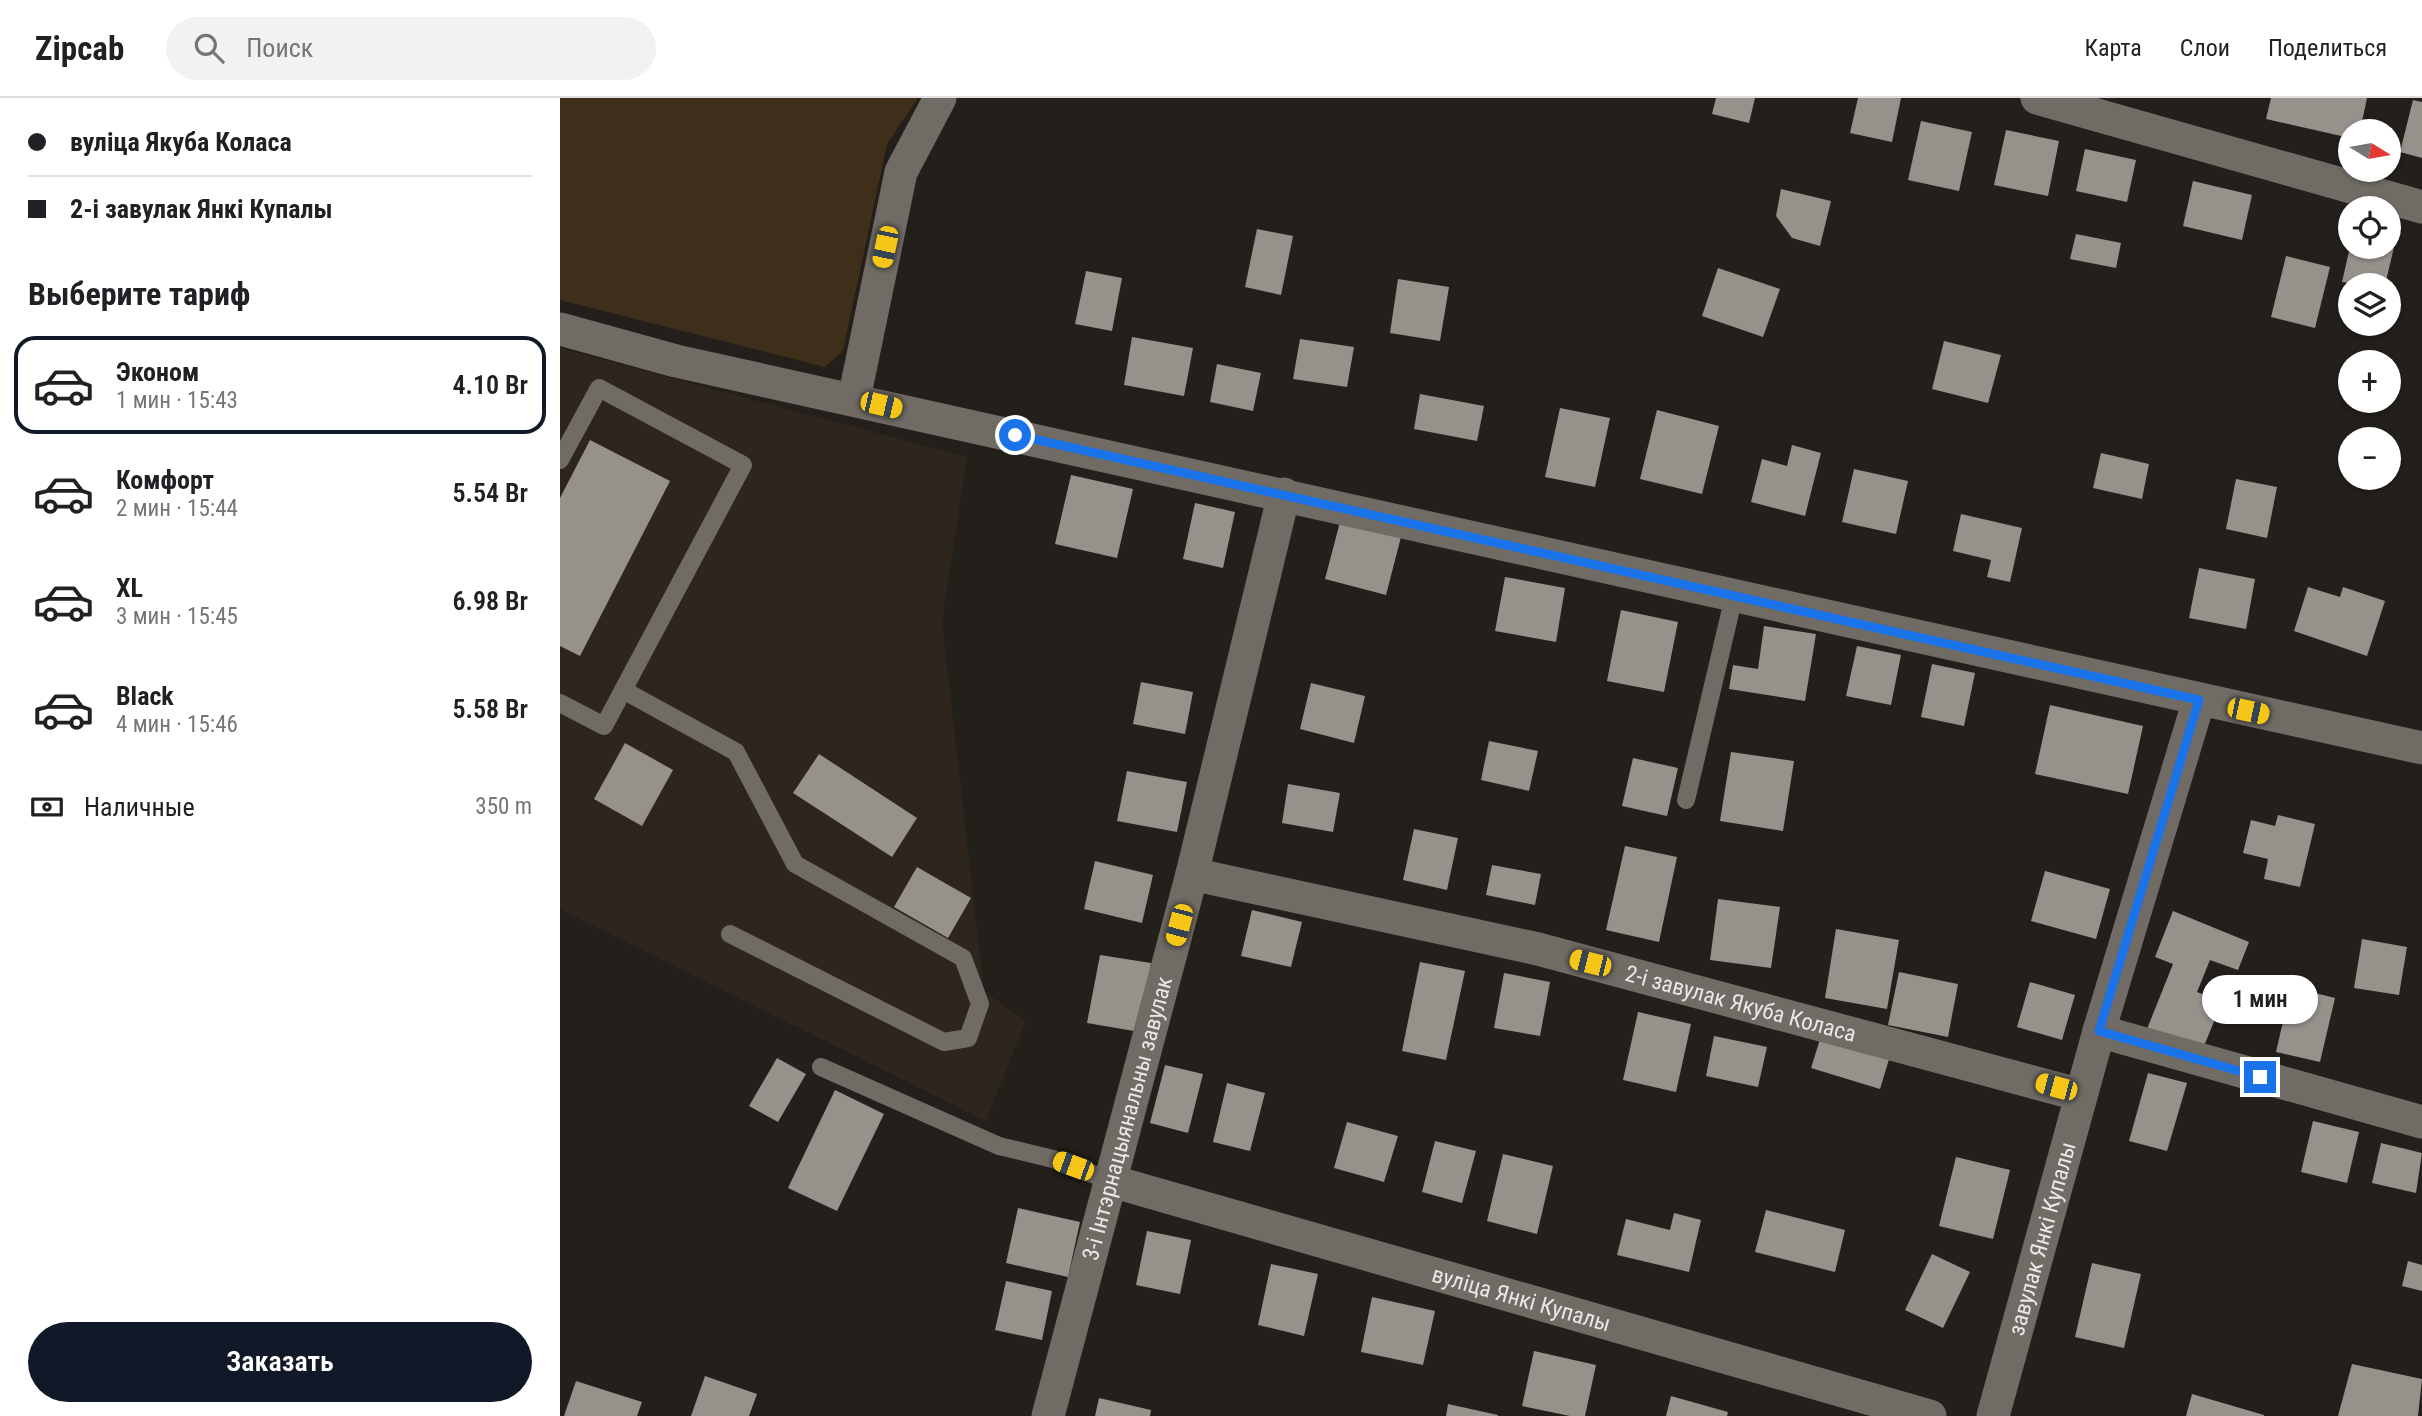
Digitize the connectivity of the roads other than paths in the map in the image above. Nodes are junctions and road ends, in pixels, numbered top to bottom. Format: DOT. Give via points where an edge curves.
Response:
graph roads {
  1 [pos="940,98"];
  2 [pos="2038,98"];
  3 [pos="2422,206"];
  4 [pos="560,329"];
  5 [pos="854,399"];
  6 [pos="560,460"];
  7 [pos="1284,495"];
  8 [pos="1734,596"];
  9 [pos="623,690"];
  10 [pos="2199,700"];
  11 [pos="560,703"];
  12 [pos="2422,748"];
  13 [pos="1686,800"];
  14 [pos="1192,874"];
  15 [pos="730,934"];
  16 [pos="2099,1031"];
  17 [pos="821,1067"];
  18 [pos="2081,1095"];
  19 [pos="2422,1122"];
  20 [pos="1111,1181"];
  21 [pos="1048,1416"];
  22 [pos="1930,1416"];
  23 [pos="1993,1416"];
  1 -- 5 [label="street" via="901,172"];
  2 -- 3 [label="street"];
  4 -- 5 [label="street" via="676,361"];
  5 -- 7 [label="street"];
  6 -- 9 [label="lane" via="599,388 743,465"];
  7 -- 8 [label="street"];
  7 -- 14 [label="street, 3-і Інтэрнацыянальны завулак"];
  8 -- 10 [label="street"];
  8 -- 13 [label="lane"];
  9 -- 11 [label="lane" via="604,726"];
  9 -- 15 [label="lane" via="736,751 795,864 963,958 980,1004 968,1038 944,1042"];
  10 -- 12 [label="street"];
  10 -- 16 [label="street, завулак Янкі Купалы"];
  14 -- 18 [label="street, 2-і завулак Якуба Коласа" via="1538,949"];
  14 -- 20 [label="street, 3-і Інтэрнацыянальны завулак"];
  16 -- 18 [label="street, завулак Янкі Купалы"];
  16 -- 19 [label="street"];
  17 -- 20 [label="lane" via="999,1146 1053,1159"];
  18 -- 23 [label="street, завулак Янкі Купалы"];
  20 -- 21 [label="street, 3-і Інтэрнацыянальны завулак"];
  20 -- 22 [label="street, вуліца Янкі Купалы"];
}
